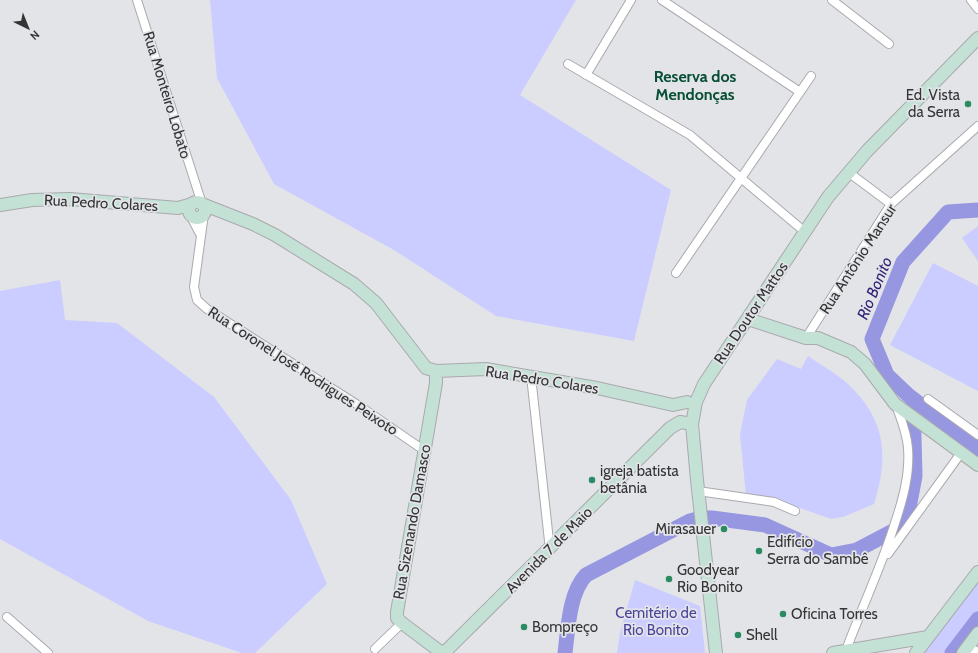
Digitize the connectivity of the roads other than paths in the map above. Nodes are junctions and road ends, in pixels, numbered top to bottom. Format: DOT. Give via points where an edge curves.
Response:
graph roads {
  1 [pos="138,0"];
  2 [pos="631,0"];
  3 [pos="662,0"];
  4 [pos="832,0"];
  5 [pos="971,0"];
  6 [pos="978,9"];
  7 [pos="978,38"];
  8 [pos="889,44"];
  9 [pos="568,64"];
  10 [pos="586,74"];
  11 [pos="811,76"];
  12 [pos="800,92"];
  13 [pos="978,126"];
  14 [pos="848,172"];
  15 [pos="739,178"];
  16 [pos="891,204"];
  17 [pos="0,205"];
  18 [pos="200,209"];
  19 [pos="805,232"];
  20 [pos="200,235"];
  21 [pos="676,273"];
  22 [pos="748,319"];
  23 [pos="806,338"];
  24 [pos="436,371"];
  25 [pos="531,376"];
  26 [pos="704,384"];
  27 [pos="928,399"];
  28 [pos="687,402"];
  29 [pos="895,404"];
  30 [pos="692,424"];
  31 [pos="670,428"];
  32 [pos="978,435"];
  33 [pos="425,452"];
  34 [pos="961,453"];
  35 [pos="978,465"];
  36 [pos="698,491"];
  37 [pos="796,511"];
  38 [pos="550,550"];
  39 [pos="883,561"];
  40 [pos="978,572"];
  41 [pos="7,617"];
  42 [pos="402,623"];
  43 [pos="978,633"];
  44 [pos="928,637"];
  45 [pos="375,649"];
  46 [pos="970,651"];
  47 [pos="845,652"];
  48 [pos="48,653"];
  49 [pos="443,653"];
  50 [pos="716,653"];
  51 [pos="833,653"];
  52 [pos="916,653"];
  1 -- 18 [label="street, Rua Monteiro Lobato" via="197,190"];
  2 -- 10 [label="street"];
  3 -- 12 [label="street"];
  4 -- 8 [label="street"];
  5 -- 6 [label="street"];
  7 -- 14 [label="street, Rua Doutor Mattos"];
  9 -- 10 [label="street"];
  10 -- 15 [label="street" via="690,135"];
  11 -- 12 [label="street"];
  12 -- 15 [label="street"];
  13 -- 16 [label="street, Rua Antônio Mansur"];
  14 -- 16 [label="street"];
  14 -- 19 [label="street, Rua Doutor Mattos"];
  15 -- 19 [label="street"];
  15 -- 21 [label="street"];
  16 -- 23 [label="street, Rua Antônio Mansur"];
  17 -- 18 [label="street, Rua Pedro Colares" via="32,200 70,199"];
  18 -- 20 [label="street, Rua Coronel José Rodrigues Peixoto"];
  18 -- 20 [label="street" via="196,224"];
  18 -- 24 [label="street, Rua Pedro Colares" via="253,224 354,284 376,303 424,366"];
  19 -- 22 [label="street, Rua Doutor Mattos"];
  20 -- 33 [label="street, Rua Coronel José Rodrigues Peixoto" via="194,287 197,300"];
  22 -- 23 [label="street"];
  22 -- 26 [label="street, Rua Doutor Mattos"];
  23 -- 29 [label="street" via="818,338 851,352 872,372"];
  24 -- 25 [label="street, Rua Pedro Colares" via="486,369"];
  24 -- 33 [label="street, Rua Sizenando Damasco"];
  25 -- 28 [label="street, Rua Pedro Colares" via="673,405"];
  25 -- 38 [label="street"];
  26 -- 28 [label="street, Avenida 7 de Maio"];
  26 -- 30 [label="street, Rua Doutor Mattos" via="696,402"];
  27 -- 32 [label="street"];
  28 -- 31 [label="street, Avenida 7 de Maio"];
  29 -- 34 [label="street"];
  29 -- 39 [label="street" via="905,430 908,469 904,497"];
  30 -- 31 [label="street" via="680,422"];
  30 -- 36 [label="street, Rua Doutor Mattos"];
  31 -- 38 [label="street, Avenida 7 de Maio"];
  33 -- 42 [label="street, Rua Sizenando Damasco" via="397,612"];
  34 -- 35 [label="street"];
  34 -- 39 [label="street"];
  36 -- 37 [label="street" via="774,502"];
  36 -- 50 [label="street, Rua Doutor Mattos"];
  38 -- 49 [label="street, Avenida 7 de Maio"];
  39 -- 47 [label="street"];
  40 -- 44 [label="street"];
  41 -- 48 [label="street"];
  42 -- 45 [label="street"];
  42 -- 49 [label="street, Rua Sizenando Damasco"];
  43 -- 46 [label="street"];
  44 -- 47 [label="street"];
  44 -- 52 [label="street"];
  47 -- 51 [label="street"];
}
